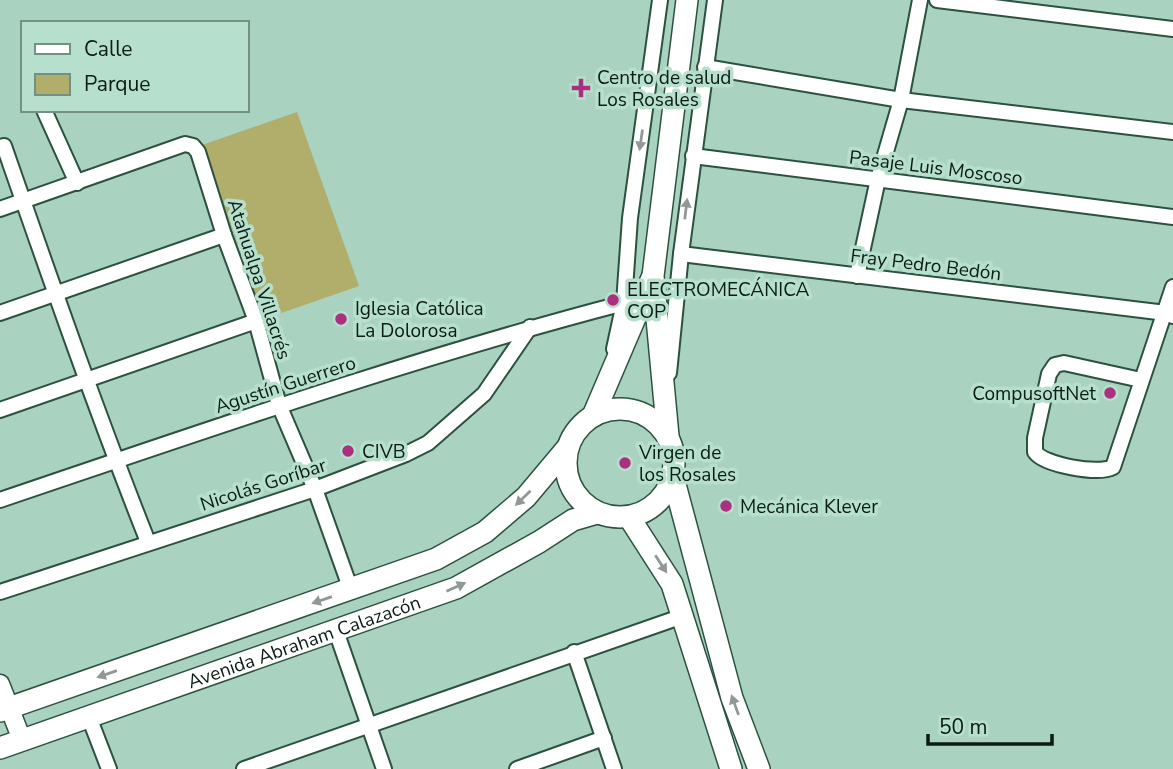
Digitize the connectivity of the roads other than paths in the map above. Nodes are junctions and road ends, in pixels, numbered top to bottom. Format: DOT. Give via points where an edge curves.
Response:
graph roads {
  1 [pos="660,0"];
  2 [pos="687,0"];
  3 [pos="715,0"];
  4 [pos="920,0"];
  5 [pos="937,0"];
  6 [pos="1063,0"];
  7 [pos="1062,15"];
  8 [pos="1173,29"];
  9 [pos="705,67"];
  10 [pos="901,100"];
  11 [pos="45,112"];
  12 [pos="1173,132"];
  13 [pos="2,146"];
  14 [pos="693,156"];
  15 [pos="878,179"];
  16 [pos="77,183"];
  17 [pos="24,201"];
  18 [pos="0,209"];
  19 [pos="1173,217"];
  20 [pos="225,235"];
  21 [pos="681,254"];
  22 [pos="653,276"];
  23 [pos="857,276"];
  24 [pos="1173,287"];
  25 [pos="54,293"];
  26 [pos="624,303"];
  27 [pos="0,313"];
  28 [pos="1170,314"];
  29 [pos="256,321"];
  30 [pos="530,327"];
  31 [pos="608,377"];
  32 [pos="1141,380"];
  33 [pos="86,381"];
  34 [pos="666,399"];
  35 [pos="279,405"];
  36 [pos="0,410"];
  37 [pos="593,416"];
  38 [pos="668,436"];
  39 [pos="568,447"];
  40 [pos="116,461"];
  41 [pos="673,477"];
  42 [pos="315,489"];
  43 [pos="0,500"];
  44 [pos="597,513"];
  45 [pos="629,517"];
  46 [pos="148,542"];
  47 [pos="351,590"];
  48 [pos="0,592"];
  49 [pos="683,616"];
  50 [pos="336,631"];
  51 [pos="574,652"];
  52 [pos="0,684"];
  53 [pos="4,710"];
  54 [pos="89,717"];
  55 [pos="369,724"];
  56 [pos="604,738"];
  57 [pos="22,740"];
  58 [pos="0,748"];
  59 [pos="108,769"];
  60 [pos="244,769"];
  61 [pos="384,769"];
  62 [pos="517,769"];
  63 [pos="614,769"];
  64 [pos="731,769"];
  65 [pos="759,769"];
  1 -- 26 [label="street, one-way" via="630,218"];
  2 -- 22 [label="main road"];
  3 -- 9 [label="street"];
  4 -- 10 [label="street"];
  5 -- 7 [label="street"];
  6 -- 7 [label="street"];
  7 -- 8 [label="street"];
  9 -- 10 [label="street"];
  9 -- 14 [label="street"];
  10 -- 12 [label="street"];
  10 -- 15 [label="street"];
  11 -- 16 [label="street"];
  13 -- 17 [label="street"];
  14 -- 15 [label="street, Pasaje Luis Moscoso"];
  21 -- 14 [label="street, one-way"];
  15 -- 19 [label="street, Pasaje Luis Moscoso"];
  15 -- 23 [label="street"];
  16 -- 17 [label="street"];
  16 -- 20 [label="street, Atahualpa Villacrés" via="185,144 193,146"];
  17 -- 18 [label="street"];
  17 -- 25 [label="street"];
  20 -- 25 [label="street"];
  20 -- 29 [label="street, Atahualpa Villacrés"];
  21 -- 23 [label="street, Fray Pedro Bedón"];
  21 -- 34 [label="street"];
  22 -- 31 [label="main road"];
  22 -- 34 [label="main road"];
  23 -- 28 [label="street, Fray Pedro Bedón"];
  24 -- 28 [label="street"];
  25 -- 27 [label="street"];
  25 -- 33 [label="street"];
  26 -- 30 [label="street, Agustín Guerrero"];
  26 -- 31 [label="street"];
  28 -- 32 [label="street"];
  29 -- 33 [label="street"];
  29 -- 35 [label="street, Atahualpa Villacrés"];
  30 -- 35 [label="street, Agustín Guerrero"];
  30 -- 42 [label="street, Nicolás Goríbar" via="484,394 428,443"];
  31 -- 37 [label="main road"];
  32 -- 32 [label="street" via="1064,363 1055,365 1049,374 1035,452 1044,460 1094,471 1113,467"];
  33 -- 36 [label="street"];
  33 -- 40 [label="street"];
  34 -- 38 [label="main road"];
  35 -- 40 [label="street, Agustín Guerrero"];
  35 -- 42 [label="street, Atahualpa Villacrés"];
  37 -- 38 [label="main road" via="628,409 654,420"];
  37 -- 39 [label="main road" via="579,427"];
  38 -- 41 [label="main road" via="675,456"];
  39 -- 44 [label="main road" via="568,481 574,494"];
  39 -- 47 [label="main road, Avenida Abraham Calazacón, one-way" via="526,497 485,532 436,559"];
  40 -- 43 [label="street, Agustín Guerrero"];
  40 -- 46 [label="street"];
  41 -- 45 [label="main road" via="654,507"];
  65 -- 41 [label="main road, one-way" via="732,698"];
  42 -- 46 [label="street, Nicolás Goríbar"];
  42 -- 47 [label="street, Atahualpa Villacrés"];
  44 -- 45 [label="main road"];
  50 -- 44 [label="main road, Avenida Abraham Calazacón, one-way" via="456,588 573,520"];
  45 -- 49 [label="main road, one-way" via="672,584"];
  46 -- 48 [label="street, Nicolás Goríbar"];
  47 -- 53 [label="main road, Avenida Abraham Calazacón, one-way"];
  49 -- 51 [label="street"];
  49 -- 64 [label="main road"];
  50 -- 54 [label="main road, Avenida Abraham Calazacón"];
  50 -- 55 [label="street"];
  51 -- 55 [label="street"];
  51 -- 56 [label="street"];
  52 -- 53 [label="street"];
  53 -- 57 [label="street"];
  54 -- 57 [label="main road, Avenida Abraham Calazacón"];
  54 -- 59 [label="street"];
  55 -- 60 [label="street"];
  55 -- 61 [label="street"];
  56 -- 62 [label="street"];
  56 -- 63 [label="street"];
  57 -- 58 [label="main road, Avenida Abraham Calazacón"];
}
